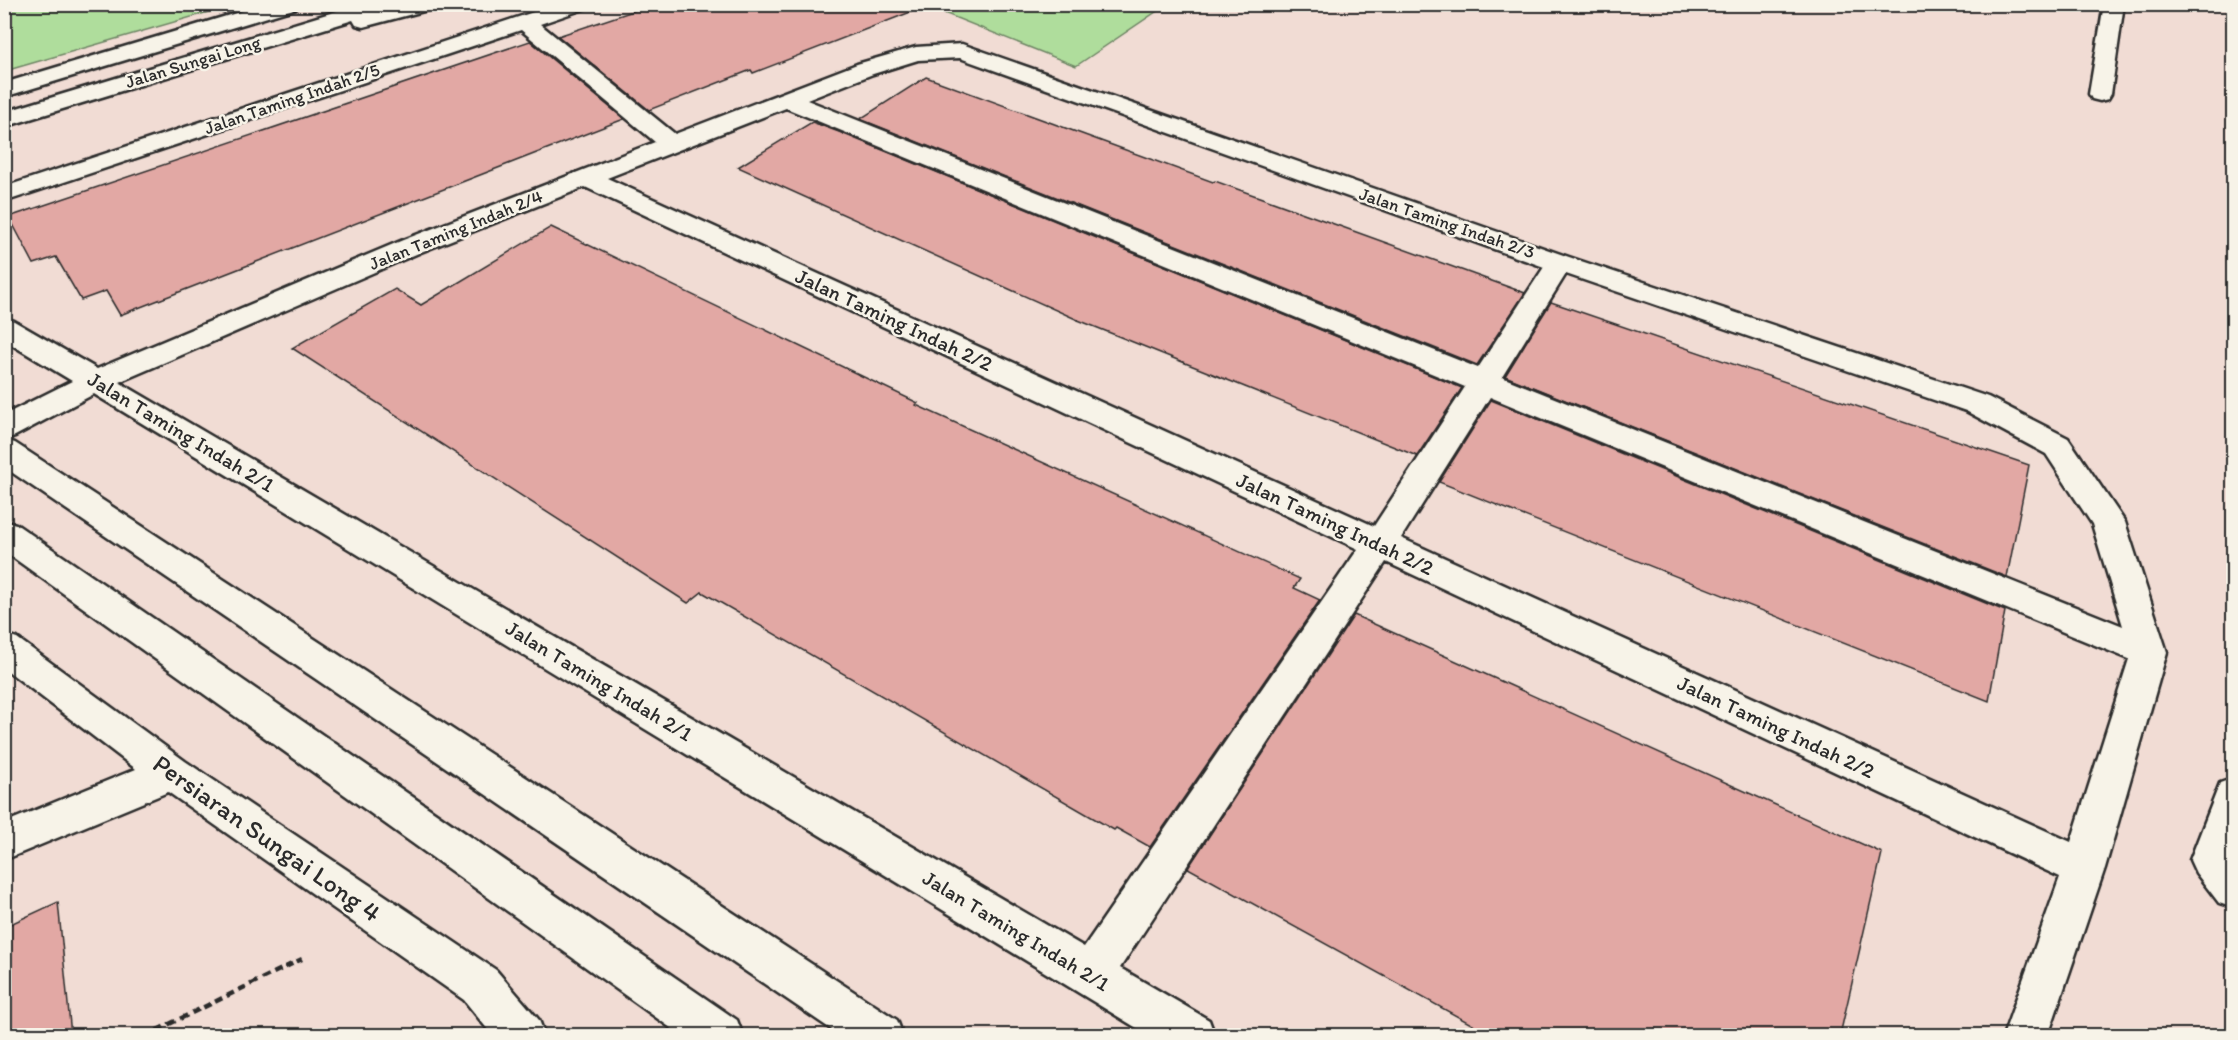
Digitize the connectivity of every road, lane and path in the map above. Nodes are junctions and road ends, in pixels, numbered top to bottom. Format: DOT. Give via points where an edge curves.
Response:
graph roads {
  1 [pos="290,4"];
  2 [pos="382,4"];
  3 [pos="428,4"];
  4 [pos="580,4"];
  5 [pos="2114,4"];
  6 [pos="524,22"];
  7 [pos="916,54"];
  8 [pos="192,63"];
  9 [pos="4,90"];
  10 [pos="2100,94"];
  11 [pos="788,100"];
  12 [pos="4,120"];
  13 [pos="672,144"];
  14 [pos="586,178"];
  15 [pos="4,195"];
  16 [pos="1560,262"];
  17 [pos="4,327"];
  18 [pos="95,381"];
  19 [pos="1484,382"];
  20 [pos="4,428"];
  21 [pos="4,451"];
  22 [pos="4,533"];
  23 [pos="1379,545"];
  24 [pos="4,648"];
  25 [pos="2149,652"];
  26 [pos="171,773"];
  27 [pos="2234,795"];
  28 [pos="4,842"];
  29 [pos="2084,868"];
  30 [pos="2234,888"];
  31 [pos="302,959"];
  32 [pos="1090,975"];
  33 [pos="145,1035"];
  34 [pos="523,1035"];
  35 [pos="721,1035"];
  36 [pos="880,1035"];
  37 [pos="1192,1035"];
  38 [pos="2025,1035"];
  1 -- 9 [label="street, Jalan Sungai Long"];
  2 -- 8 [label="street, Jalan Sungai Long"];
  3 -- 8 [label="street"];
  4 -- 6 [label="street, Jalan Taming Indah 2/5"];
  5 -- 10 [label="street"];
  6 -- 13 [label="street"];
  6 -- 15 [label="street, Jalan Taming Indah 2/5"];
  7 -- 11 [label="street, Jalan Taming Indah 2/4" via="865,69"];
  7 -- 16 [label="street, Jalan Taming Indah 2/3" via="962,51"];
  8 -- 12 [label="street, Jalan Sungai Long"];
  11 -- 13 [label="street, Jalan Taming Indah 2/4"];
  11 -- 19 [label="street"];
  13 -- 14 [label="street, Jalan Taming Indah 2/4"];
  14 -- 18 [label="street, Jalan Taming Indah 2/4" via="412,246"];
  14 -- 23 [label="street, Jalan Taming Indah 2/2"];
  16 -- 19 [label="street"];
  16 -- 25 [label="street, Jalan Taming Indah 2/3" via="1977,404 2057,446 2108,522"];
  17 -- 18 [label="street, Jalan Taming Indah 2/1"];
  18 -- 20 [label="street, Jalan Taming Indah 2/4"];
  18 -- 32 [label="street, Jalan Taming Indah 2/1"];
  19 -- 23 [label="street"];
  19 -- 25 [label="street"];
  21 -- 36 [label="street"];
  22 -- 35 [label="street"];
  23 -- 29 [label="street, Jalan Taming Indah 2/2"];
  23 -- 32 [label="street"];
  24 -- 26 [label="street, Persiaran Sungai Long 4"];
  25 -- 29 [label="street"];
  26 -- 28 [label="street"];
  26 -- 34 [label="street, Persiaran Sungai Long 4" via="480,985"];
  27 -- 30 [label="street" via="2211,860"];
  29 -- 38 [label="street"];
  31 -- 33 [label="path"];
  32 -- 37 [label="street, Jalan Taming Indah 2/1"];
}
